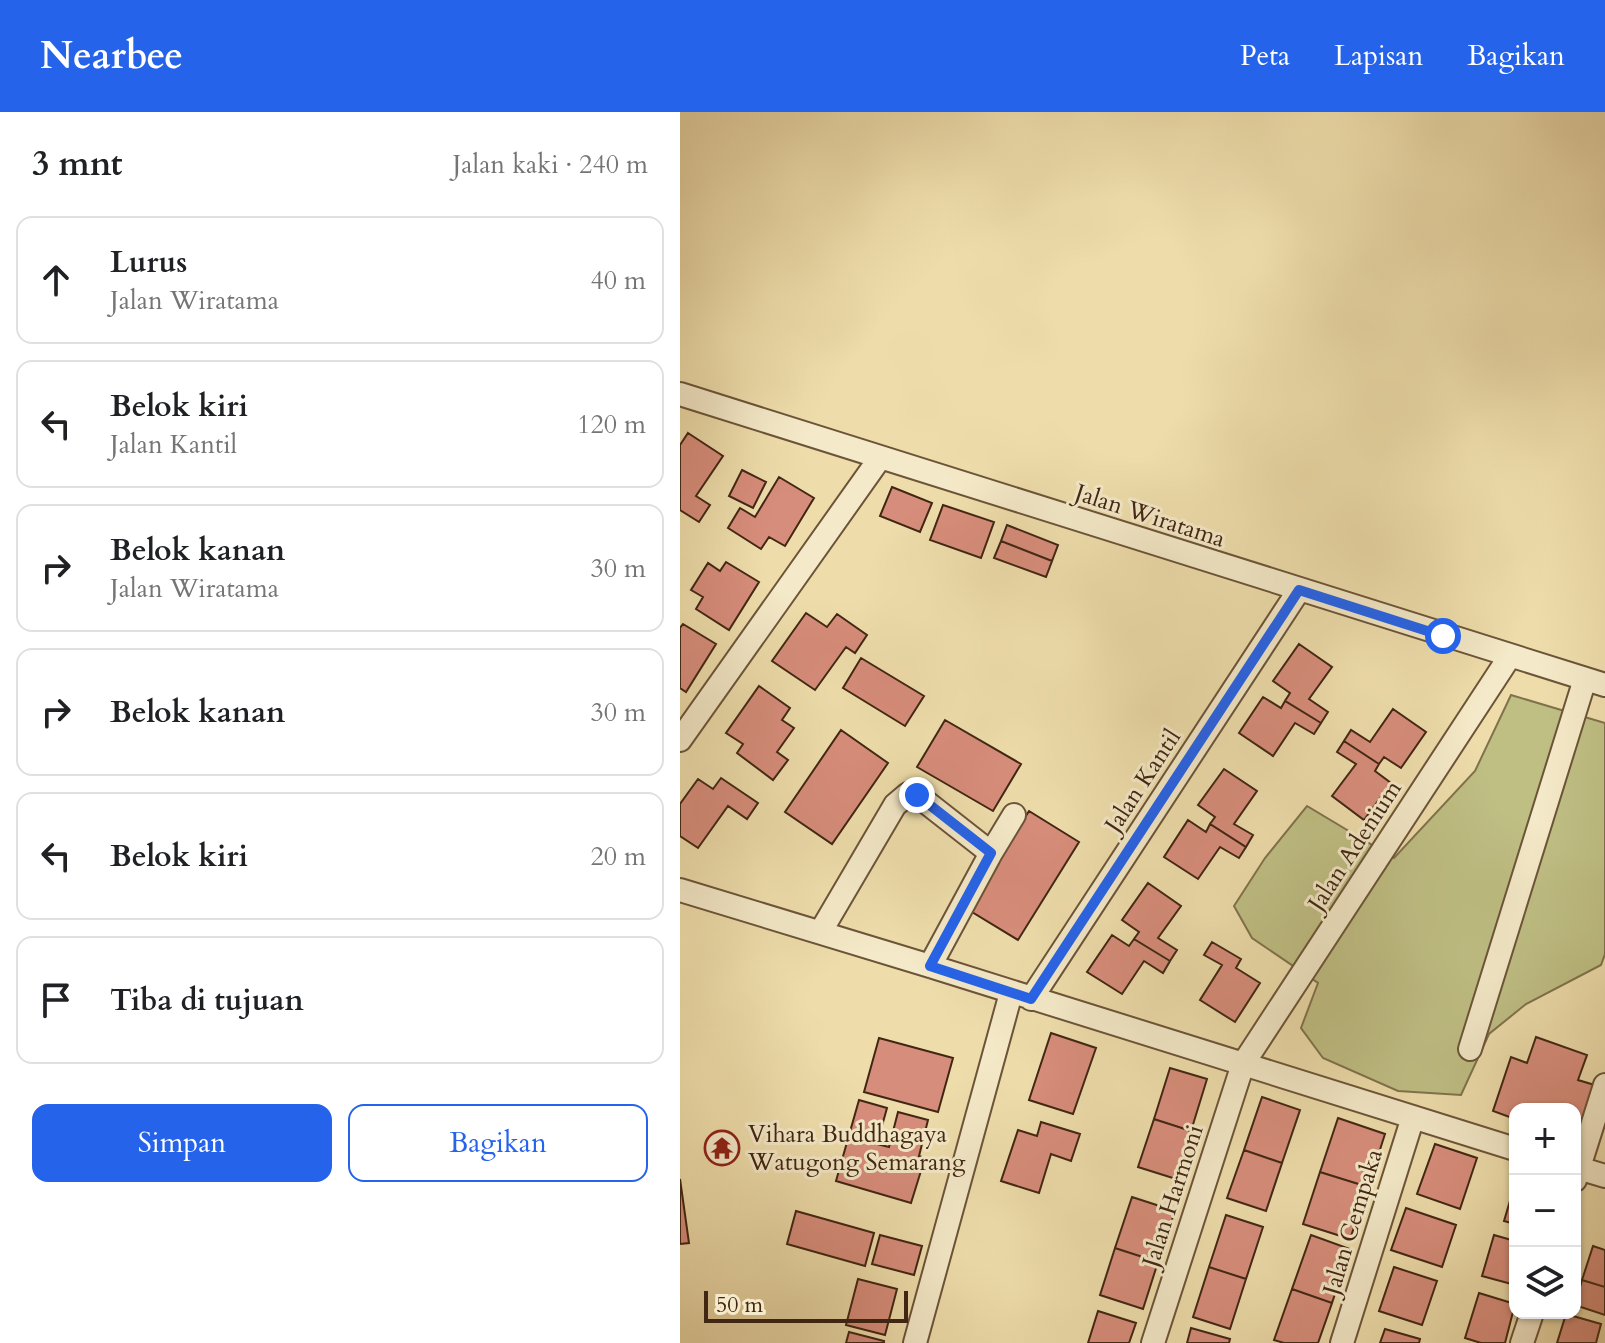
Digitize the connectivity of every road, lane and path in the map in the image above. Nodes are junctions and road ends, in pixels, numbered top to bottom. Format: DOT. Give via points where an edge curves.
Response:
graph roads {
  1 [pos="680,394"];
  2 [pos="880,458"];
  3 [pos="1299,590"];
  4 [pos="1510,656"];
  5 [pos="1595,682"];
  6 [pos="680,740"];
  7 [pos="1014,815"];
  8 [pos="991,853"];
  9 [pos="680,890"];
  10 [pos="821,931"];
  11 [pos="930,966"];
  12 [pos="1021,996"];
  13 [pos="1470,1049"];
  14 [pos="1243,1064"];
  15 [pos="1605,1085"];
  16 [pos="1413,1117"];
  17 [pos="1509,1147"];
  18 [pos="1581,1157"];
  19 [pos="1581,1173"];
  20 [pos="1605,1176"];
  21 [pos="1530,1319"];
  22 [pos="915,1343"];
  23 [pos="1153,1343"];
  24 [pos="1342,1343"];
  25 [pos="1522,1343"];
  1 -- 2 [label="street, Jalan Wiratama"];
  2 -- 3 [label="street, Jalan Wiratama"];
  2 -- 6 [label="street"];
  3 -- 4 [label="street, Jalan Wiratama"];
  3 -- 12 [label="street, Jalan Kantil"];
  4 -- 5 [label="street, Jalan Wiratama"];
  4 -- 14 [label="street, Jalan Adenium"];
  5 -- 13 [label="street"];
  7 -- 8 [label="street"];
  8 -- 10 [label="street" via="917,795 908,794 895,805"];
  8 -- 11 [label="street"];
  9 -- 10 [label="street"];
  10 -- 11 [label="street"];
  11 -- 12 [label="street"];
  12 -- 14 [label="street"];
  12 -- 22 [label="street, Jalan Kantil"];
  14 -- 16 [label="street"];
  14 -- 23 [label="street, Jalan Harmoni"];
  15 -- 18 [label="street"];
  16 -- 17 [label="street"];
  16 -- 24 [label="street, Jalan Cempaka"];
  19 -- 20 [label="street"];
  21 -- 25 [label="street"];
}
